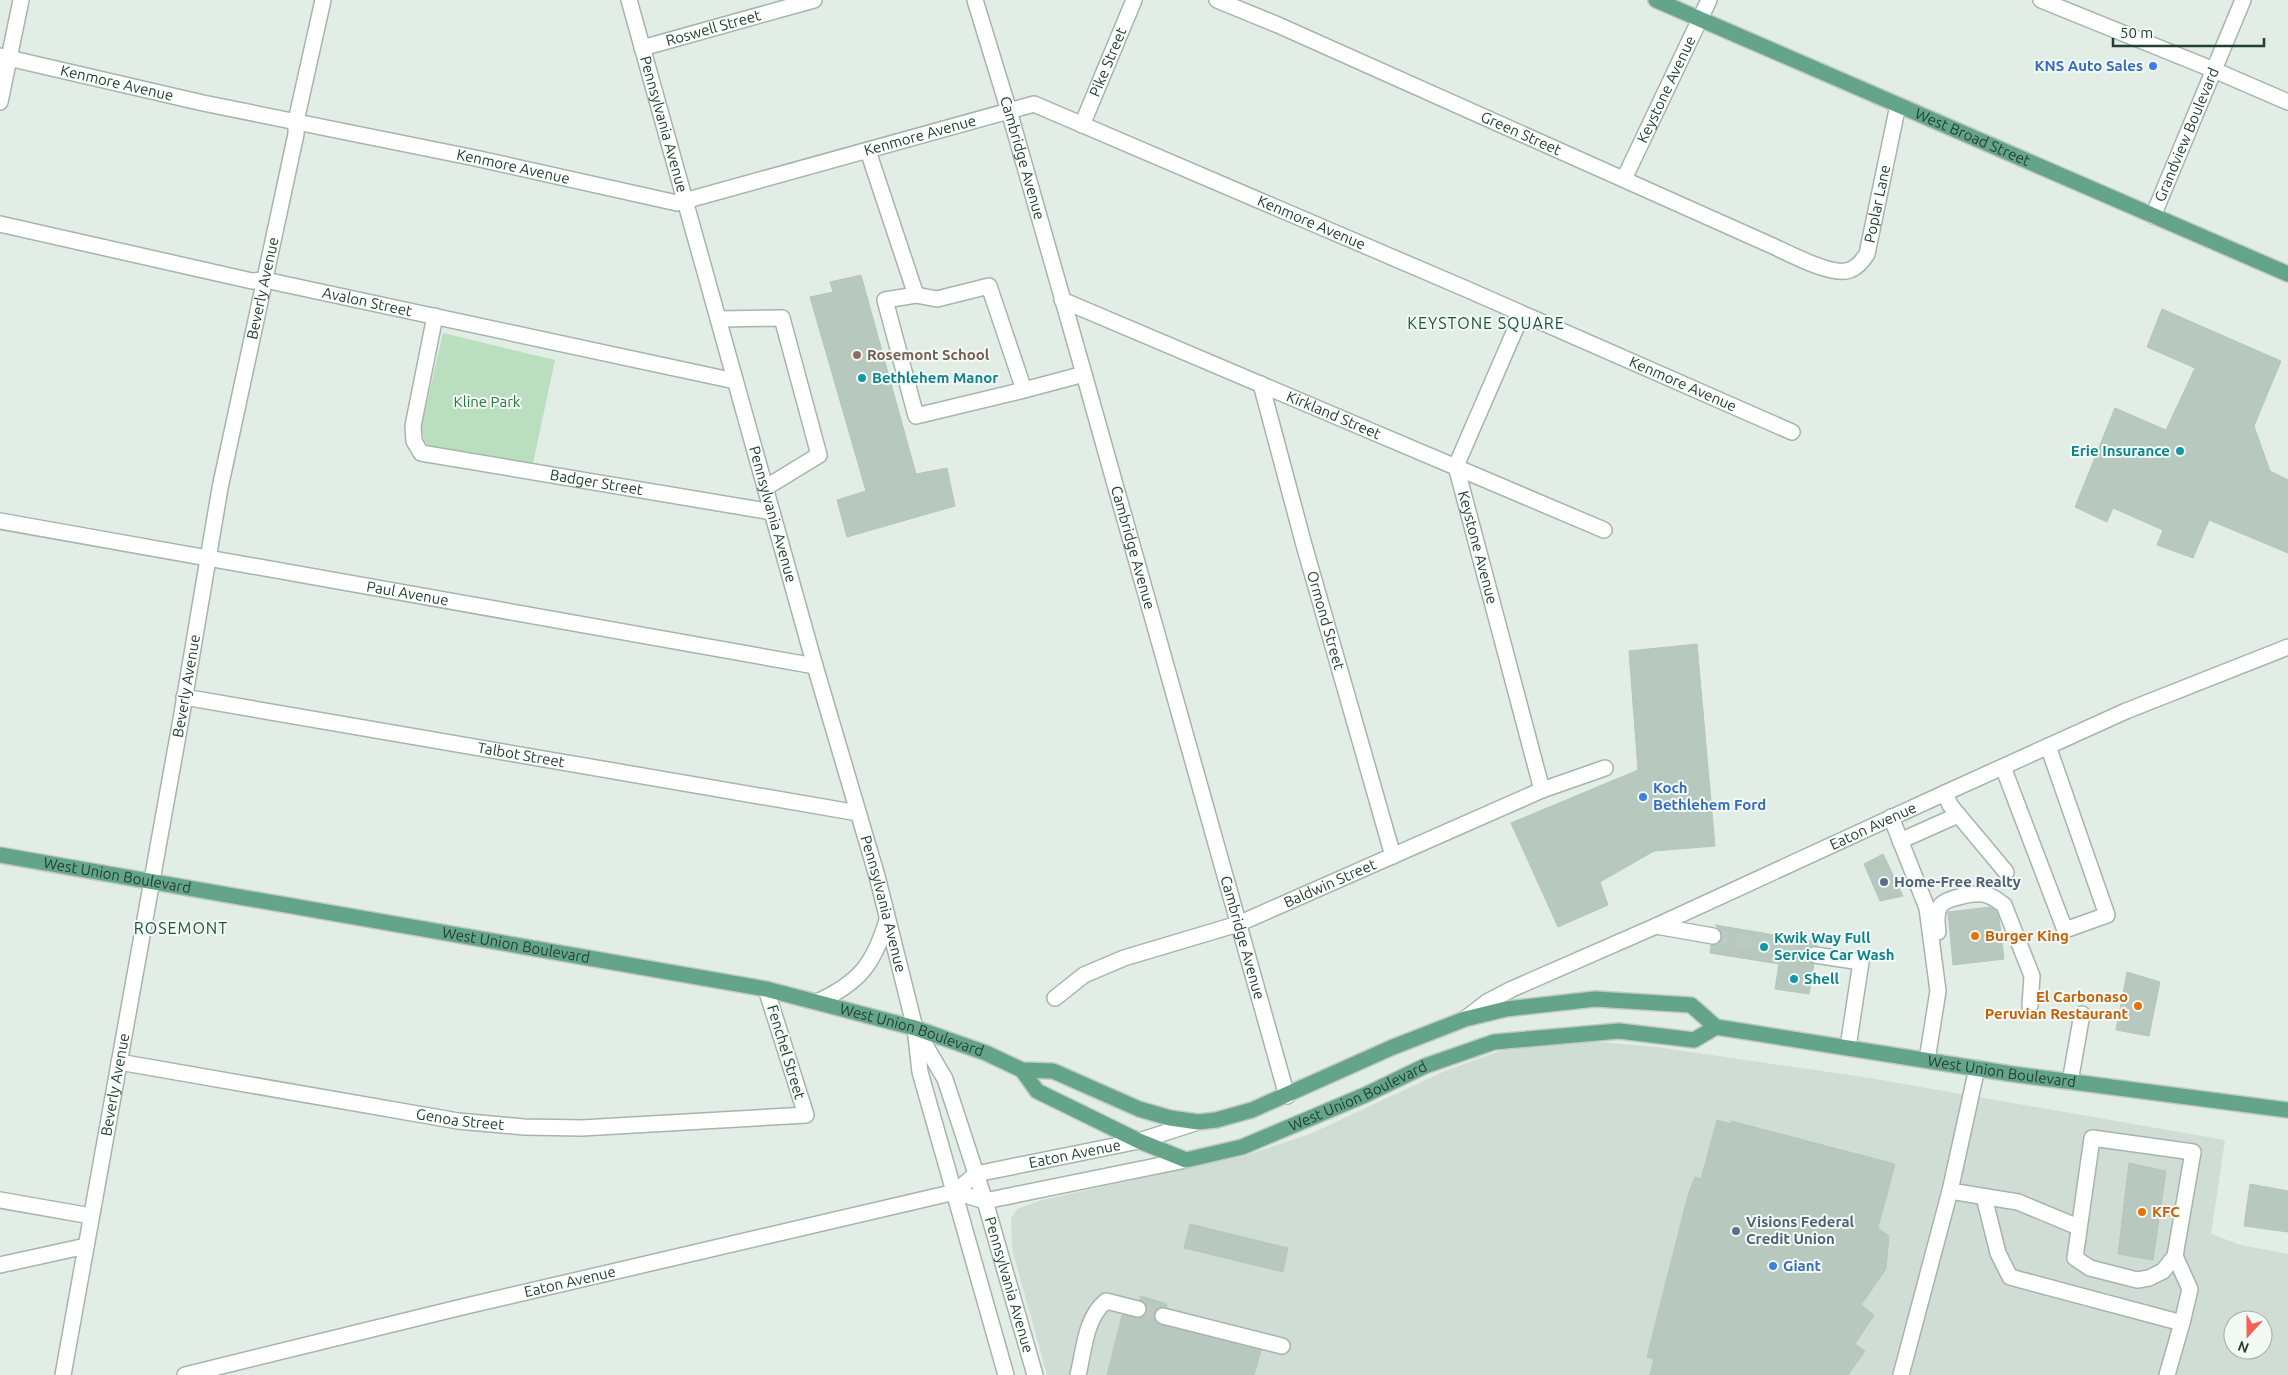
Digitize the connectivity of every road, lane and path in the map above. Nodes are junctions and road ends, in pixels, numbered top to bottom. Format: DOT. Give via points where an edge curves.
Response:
graph roads {
  1 [pos="21,0"];
  2 [pos="323,0"];
  3 [pos="629,0"];
  4 [pos="814,0"];
  5 [pos="975,0"];
  6 [pos="1134,0"];
  7 [pos="1217,0"];
  8 [pos="1656,0"];
  9 [pos="1709,0"];
  10 [pos="2041,0"];
  11 [pos="2244,0"];
  12 [pos="2061,4"];
  13 [pos="1700,19"];
  14 [pos="642,48"];
  15 [pos="5,57"];
  16 [pos="2214,70"];
  17 [pos="0,102"];
  18 [pos="2288,102"];
  19 [pos="1898,105"];
  20 [pos="1010,111"];
  21 [pos="296,121"];
  22 [pos="1082,125"];
  23 [pos="868,151"];
  24 [pos="1624,179"];
  25 [pos="686,202"];
  26 [pos="2153,216"];
  27 [pos="0,224"];
  28 [pos="1825,268"];
  29 [pos="2288,274"];
  30 [pos="265,280"];
  31 [pos="916,295"];
  32 [pos="1062,300"];
  33 [pos="1522,314"];
  34 [pos="435,316"];
  35 [pos="718,319"];
  36 [pos="1084,374"];
  37 [pos="735,381"];
  38 [pos="1261,384"];
  39 [pos="1024,390"];
  40 [pos="1792,432"];
  41 [pos="1456,466"];
  42 [pos="765,488"];
  43 [pos="772,512"];
  44 [pos="0,520"];
  45 [pos="1604,530"];
  46 [pos="208,558"];
  47 [pos="2288,647"];
  48 [pos="815,666"];
  49 [pos="184,697"];
  50 [pos="2048,746"];
  51 [pos="2003,767"];
  52 [pos="1605,768"];
  53 [pos="1542,790"];
  54 [pos="1945,793"];
  55 [pos="858,813"];
  56 [pos="1958,815"];
  57 [pos="1891,817"];
  58 [pos="1900,841"];
  59 [pos="0,854"];
  60 [pos="1393,856"];
  61 [pos="2006,872"];
  62 [pos="151,882"];
  63 [pos="887,919"];
  64 [pos="1238,924"];
  65 [pos="1656,926"];
  66 [pos="1713,936"];
  67 [pos="1815,955"];
  68 [pos="1936,979"];
  69 [pos="766,989"];
  70 [pos="1055,998"];
  71 [pos="817,1002"];
  72 [pos="2030,1006"];
  73 [pos="2082,1014"];
  74 [pos="1465,1019"];
  75 [pos="1716,1027"];
  76 [pos="915,1028"];
  77 [pos="1848,1047"];
  78 [pos="1927,1060"];
  79 [pos="118,1062"];
  80 [pos="1976,1068"];
  81 [pos="1022,1070"];
  82 [pos="2070,1082"];
  83 [pos="1287,1096"];
  84 [pos="2288,1110"];
  85 [pos="806,1115"];
  86 [pos="1198,1122"];
  87 [pos="1139,1141"];
  88 [pos="1186,1160"];
  89 [pos="976,1174"];
  90 [pos="1950,1191"];
  91 [pos="955,1192"];
  92 [pos="1984,1197"];
  93 [pos="0,1200"];
  94 [pos="985,1201"];
  95 [pos="91,1216"];
  96 [pos="2078,1227"];
  97 [pos="86,1246"];
  98 [pos="2175,1256"];
  99 [pos="0,1265"];
  100 [pos="1138,1309"];
  101 [pos="1163,1316"];
  102 [pos="2182,1323"];
  103 [pos="1282,1346"];
  104 [pos="63,1375"];
  105 [pos="185,1375"];
  106 [pos="1006,1375"];
  107 [pos="1035,1375"];
  108 [pos="1078,1375"];
  109 [pos="1901,1375"];
  110 [pos="2167,1375"];
  1 -- 15 [label="street"];
  2 -- 21 [label="street, Beverly Avenue"];
  3 -- 14 [label="street, Pennsylvania Avenue"];
  4 -- 14 [label="street, Roswell Street"];
  5 -- 20 [label="street, Cambridge Avenue"];
  6 -- 22 [label="street, Pike Street"];
  7 -- 24 [label="street, Green Street"];
  8 -- 13 [label="main road, West Broad Street"];
  9 -- 13 [label="street, Keystone Avenue"];
  10 -- 12 [label="street"];
  11 -- 16 [label="street, Grandview Boulevard"];
  12 -- 16 [label="street"];
  13 -- 19 [label="main road, West Broad Street"];
  13 -- 24 [label="street, Keystone Avenue"];
  14 -- 25 [label="street, Pennsylvania Avenue"];
  15 -- 17 [label="street"];
  15 -- 21 [label="street, Kenmore Avenue"];
  16 -- 18 [label="street"];
  16 -- 26 [label="street, Grandview Boulevard"];
  19 -- 26 [label="main road, West Broad Street"];
  19 -- 28 [label="street, Poplar Lane" via="1867,254 1859,265 1849,271 1836,272"];
  20 -- 22 [label="street, Kenmore Avenue" via="1034,104"];
  20 -- 23 [label="street, Kenmore Avenue"];
  20 -- 32 [label="street, Cambridge Avenue"];
  21 -- 25 [label="street, Kenmore Avenue" via="677,203"];
  21 -- 30 [label="street, Beverly Avenue"];
  22 -- 33 [label="street, Kenmore Avenue"];
  23 -- 25 [label="street, Kenmore Avenue"];
  23 -- 31 [label="street"];
  24 -- 28 [label="street, Green Street"];
  25 -- 35 [label="street, Pennsylvania Avenue"];
  26 -- 29 [label="main road, West Broad Street"];
  27 -- 30 [label="street, Avalon Street" via="252,281"];
  30 -- 34 [label="street, Avalon Street"];
  30 -- 46 [label="street, Beverly Avenue"];
  31 -- 39 [label="street" via="937,299 989,286"];
  31 -- 39 [label="street" via="885,300 916,416"];
  32 -- 36 [label="street, Cambridge Avenue"];
  32 -- 38 [label="street, Kirkland Street"];
  33 -- 40 [label="street, Kenmore Avenue"];
  33 -- 41 [label="street"];
  34 -- 37 [label="street, Avalon Street"];
  34 -- 43 [label="street, Badger Street" via="414,426 414,441 421,453"];
  35 -- 37 [label="street, Pennsylvania Avenue"];
  35 -- 42 [label="street" via="782,318 819,455"];
  36 -- 39 [label="street"];
  36 -- 64 [label="street, Cambridge Avenue"];
  37 -- 42 [label="street, Pennsylvania Avenue"];
  38 -- 41 [label="street, Kirkland Street"];
  38 -- 60 [label="street, Ormond Street"];
  41 -- 45 [label="street, Kirkland Street"];
  41 -- 53 [label="street, Keystone Avenue"];
  42 -- 43 [label="street, Pennsylvania Avenue"];
  43 -- 48 [label="street, Pennsylvania Avenue"];
  44 -- 46 [label="street, Paul Avenue"];
  46 -- 48 [label="street, Paul Avenue"];
  46 -- 49 [label="street, Beverly Avenue"];
  47 -- 50 [label="street, Eaton Avenue" via="2126,711"];
  48 -- 55 [label="street, Pennsylvania Avenue"];
  49 -- 55 [label="street, Talbot Street"];
  49 -- 62 [label="street, Beverly Avenue"];
  50 -- 51 [label="street, Eaton Avenue"];
  50 -- 51 [label="street" via="2107,915 2065,930"];
  51 -- 54 [label="street, Eaton Avenue"];
  52 -- 53 [label="street, Baldwin Street"];
  53 -- 60 [label="street, Baldwin Street"];
  54 -- 56 [label="street"];
  54 -- 57 [label="street, Eaton Avenue"];
  55 -- 63 [label="street, Pennsylvania Avenue"];
  56 -- 58 [label="street"];
  56 -- 61 [label="street"];
  57 -- 58 [label="street"];
  57 -- 65 [label="street, Eaton Avenue"];
  58 -- 68 [label="street" via="1927,908"];
  59 -- 62 [label="main road, West Union Boulevard"];
  60 -- 64 [label="street, Baldwin Street"];
  62 -- 69 [label="main road, West Union Boulevard"];
  62 -- 79 [label="street, Beverly Avenue"];
  63 -- 71 [label="street" via="880,945 869,965 845,987"];
  63 -- 76 [label="street, Pennsylvania Avenue"];
  64 -- 70 [label="street, Baldwin Street" via="1124,958 1084,975"];
  64 -- 83 [label="street, Cambridge Avenue"];
  65 -- 66 [label="street"];
  65 -- 74 [label="street, Eaton Avenue" via="1489,1001"];
  67 -- 77 [label="street" via="1861,962"];
  68 -- 72 [label="street" via="1942,963 1936,918 1940,907 1947,900 1982,894 1994,897 2004,905 2032,976"];
  68 -- 78 [label="street" via="1938,991"];
  69 -- 71 [label="main road, West Union Boulevard"];
  69 -- 85 [label="street, Fenchel Street"];
  71 -- 76 [label="main road, West Union Boulevard"];
  73 -- 82 [label="street"];
  74 -- 75 [label="main road, West Union Boulevard" via="1506,1009 1595,1000 1691,1005"];
  74 -- 83 [label="main road, West Union Boulevard" via="1393,1047"];
  75 -- 77 [label="main road, West Union Boulevard"];
  75 -- 88 [label="main road, West Union Boulevard" via="1694,1040 1619,1030 1494,1042 1425,1066 1242,1147"];
  76 -- 81 [label="main road, West Union Boulevard" via="986,1053"];
  76 -- 89 [label="street, Pennsylvania Avenue" via="945,1078"];
  76 -- 91 [label="street, Pennsylvania Avenue" via="920,1072"];
  77 -- 78 [label="main road, West Union Boulevard"];
  78 -- 80 [label="main road, West Union Boulevard"];
  79 -- 85 [label="street, Genoa Street" via="458,1121 524,1127 582,1128"];
  79 -- 95 [label="street, Beverly Avenue"];
  80 -- 82 [label="main road, West Union Boulevard"];
  80 -- 90 [label="street"];
  81 -- 86 [label="main road, West Union Boulevard" via="1054,1070 1139,1110"];
  81 -- 87 [label="main road, West Union Boulevard" via="1037,1091"];
  82 -- 84 [label="main road, West Union Boulevard"];
  83 -- 86 [label="main road, West Union Boulevard" via="1252,1110"];
  86 -- 87 [label="street, Eaton Avenue"];
  87 -- 88 [label="main road, West Union Boulevard"];
  87 -- 89 [label="street, Eaton Avenue"];
  88 -- 94 [label="street, Eaton Avenue"];
  89 -- 91 [label="street, Eaton Avenue"];
  89 -- 94 [label="street, Pennsylvania Avenue"];
  90 -- 92 [label="street"];
  90 -- 109 [label="street"];
  91 -- 94 [label="street, Eaton Avenue"];
  91 -- 105 [label="street, Eaton Avenue"];
  91 -- 106 [label="street, Pennsylvania Avenue"];
  92 -- 96 [label="street" via="2018,1202"];
  92 -- 102 [label="street" via="1998,1253 2010,1277"];
  93 -- 95 [label="street"];
  94 -- 107 [label="street, Pennsylvania Avenue"];
  95 -- 97 [label="street, Beverly Avenue"];
  96 -- 98 [label="street" via="2075,1258 2090,1268 2137,1280 2163,1270"];
  96 -- 98 [label="street" via="2092,1138 2193,1152"];
  97 -- 99 [label="street"];
  97 -- 104 [label="street, Beverly Avenue"];
  98 -- 102 [label="street" via="2190,1289"];
  100 -- 108 [label="street" via="1106,1302 1099,1306 1088,1330"];
  101 -- 103 [label="street"];
  102 -- 110 [label="street"];
}
